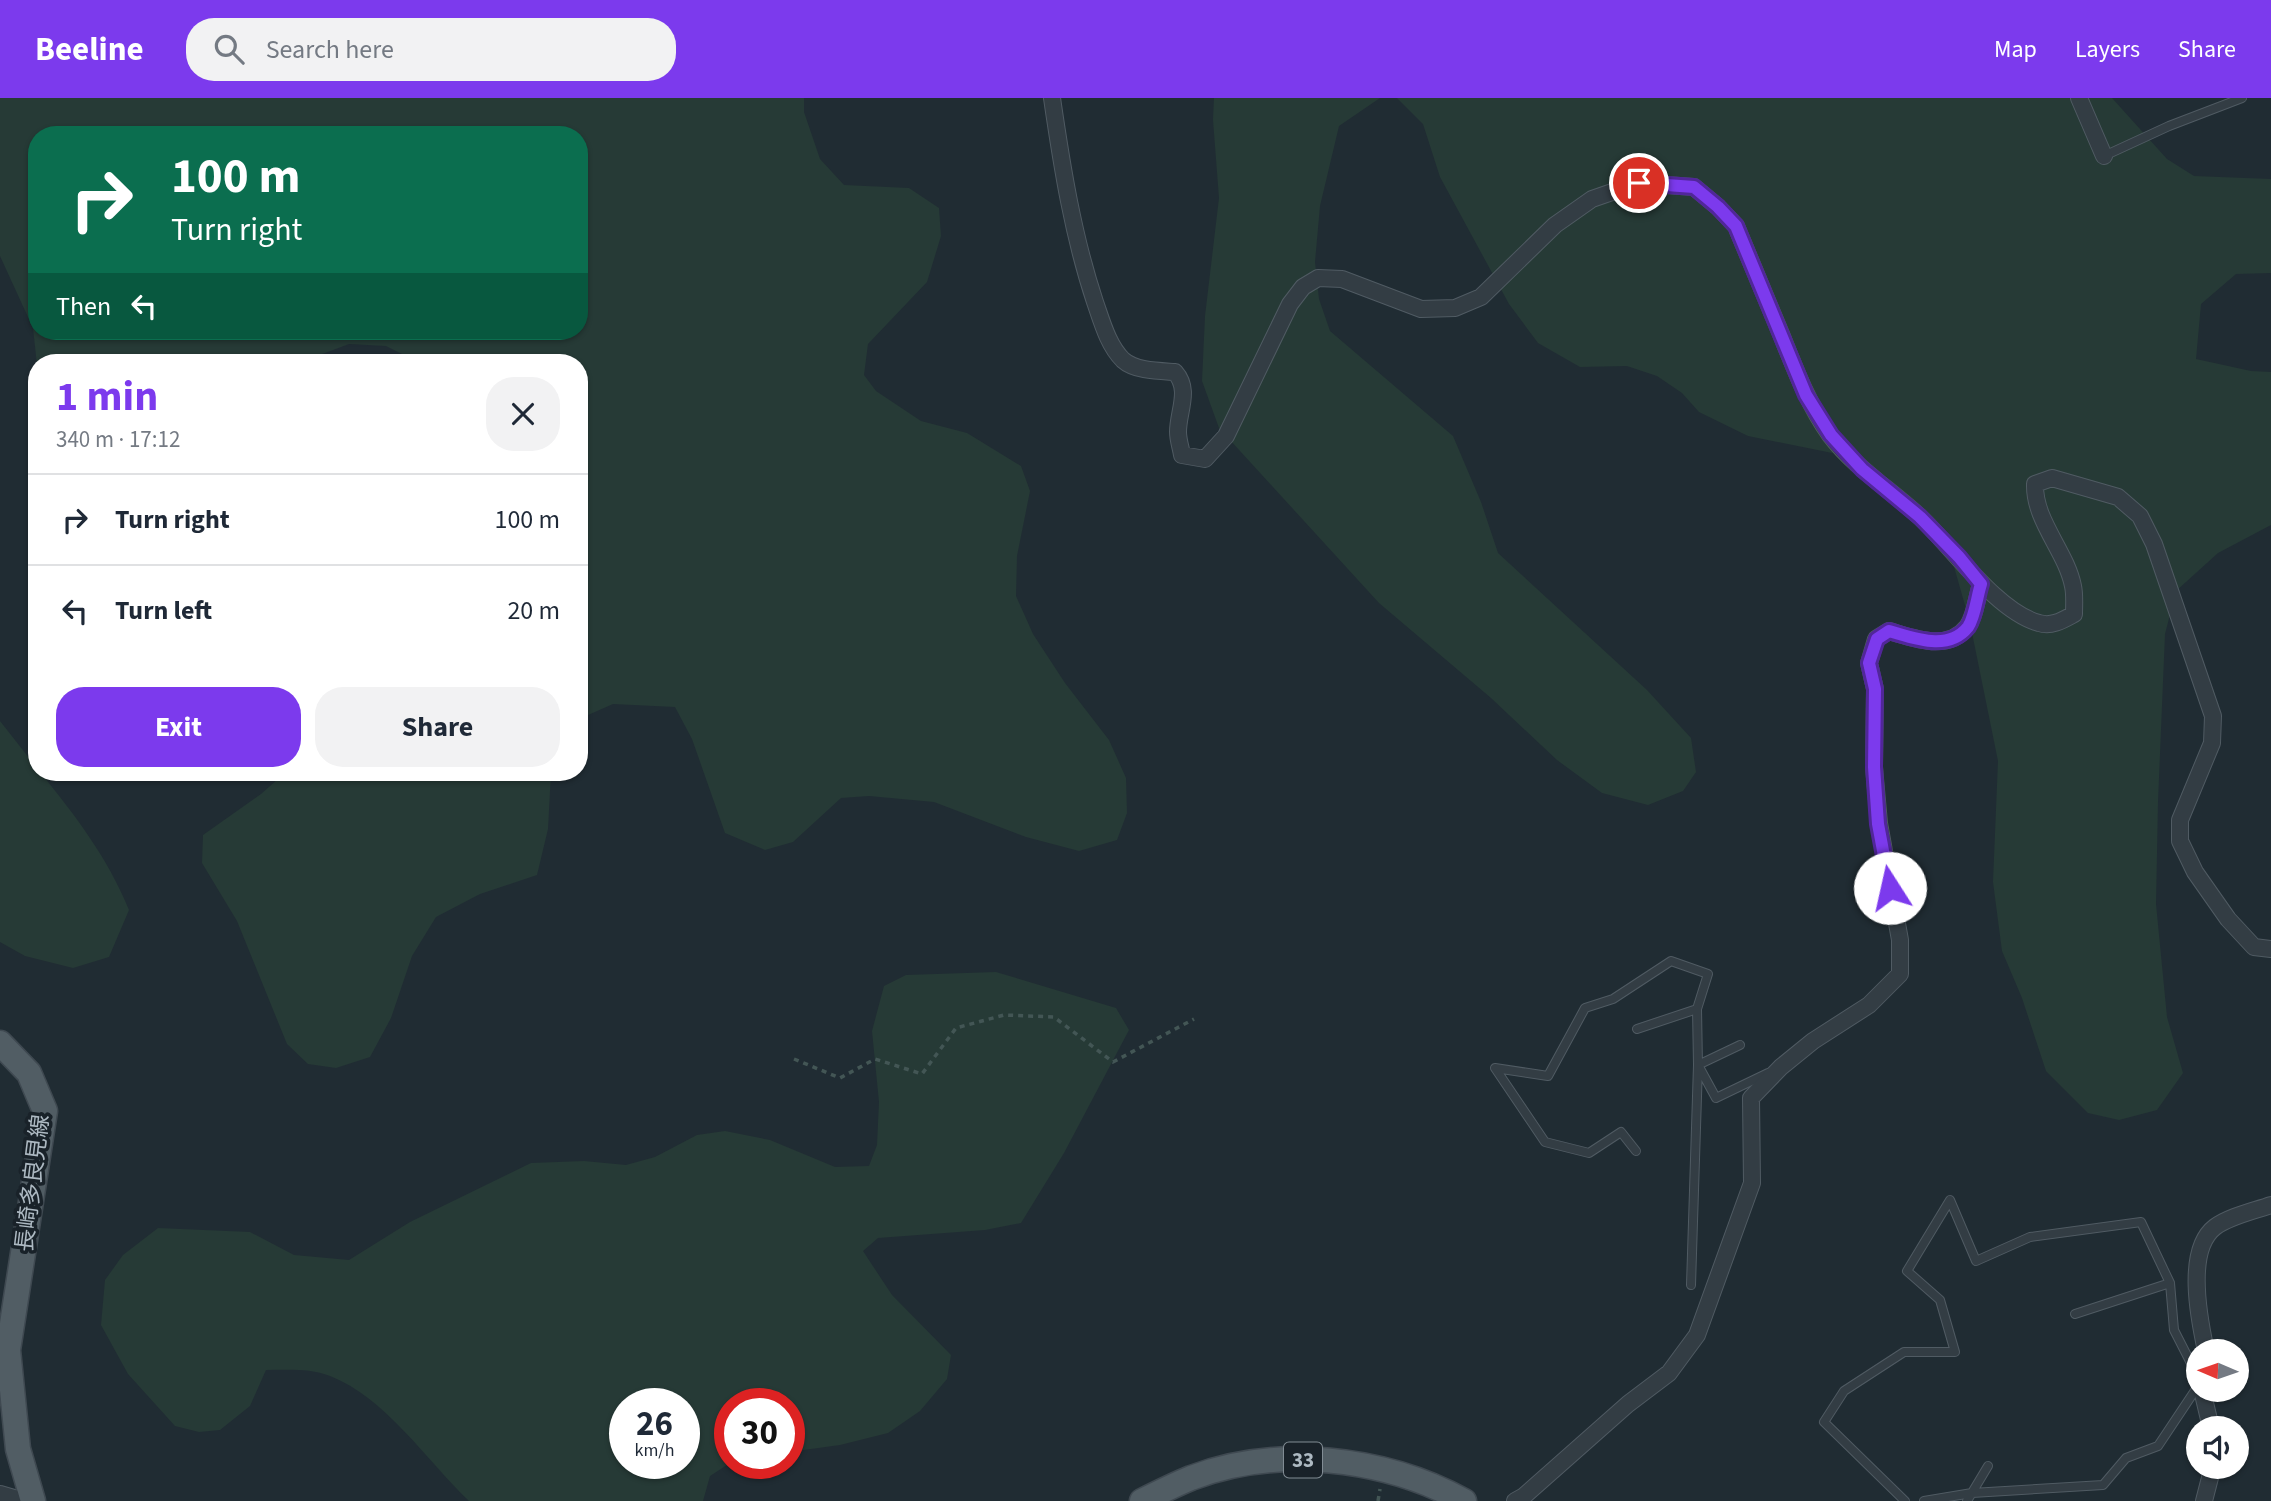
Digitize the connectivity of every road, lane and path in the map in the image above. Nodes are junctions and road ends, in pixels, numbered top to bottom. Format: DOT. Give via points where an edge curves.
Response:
graph roads {
  1 [pos="1052,98"];
  2 [pos="2079,98"];
  3 [pos="2242,98"];
  4 [pos="2104,156"];
  5 [pos="1981,584"];
  6 [pos="2271,949"];
  7 [pos="1697,1009"];
  8 [pos="1194,1018"];
  9 [pos="1637,1029"];
  10 [pos="0,1043"];
  11 [pos="1740,1045"];
  12 [pos="794,1059"];
  13 [pos="1698,1065"];
  14 [pos="1782,1067"];
  15 [pos="1636,1151"];
  16 [pos="2271,1205"];
  17 [pos="2170,1283"];
  18 [pos="1691,1285"];
  19 [pos="2075,1314"];
  20 [pos="2203,1339"];
  21 [pos="2186,1354"];
  22 [pos="2187,1402"];
  23 [pos="1988,1466"];
  24 [pos="2210,1479"];
  25 [pos="0,1494"];
  26 [pos="1969,1497"];
  27 [pos="24,1501"];
  28 [pos="33,1501"];
  29 [pos="1142,1501"];
  30 [pos="1464,1501"];
  31 [pos="1515,1501"];
  32 [pos="1905,1501"];
  33 [pos="1924,1501"];
  34 [pos="2204,1501"];
  1 -- 5 [label="street" via="1064,184 1105,332 1125,361 1150,371 1175,372 1180,379 1184,390 1178,433 1182,455 1205,459 1226,436 1290,304 1303,287 1318,278 1342,279 1421,309 1455,308 1481,297 1555,225 1592,199 1639,183 1694,187 1736,226 1806,395 1831,435 1862,469 1920,517"];
  2 -- 4 [label="street"];
  3 -- 4 [label="lane"];
  5 -- 6 [label="street" via="2040,624 2057,623 2074,614 2070,573 2035,498 2035,484 2052,478 2118,496 2140,516 2154,544 2213,716 2212,743 2180,820 2180,841 2228,919 2254,947"];
  5 -- 14 [label="street" via="1969,626 1951,640 1927,641 1889,631 1877,639 1869,663 1875,689 1874,767 1878,824 1900,940 1900,974 1868,1005"];
  7 -- 9 [label="lane"];
  7 -- 13 [label="lane"];
  7 -- 15 [label="lane" via="1708,974 1671,961 1613,999 1585,1008 1548,1076 1495,1068 1545,1142 1589,1153 1621,1132"];
  8 -- 12 [label="path" via="1113,1062 1054,1017 1004,1016 956,1028 922,1074 875,1059 840,1078"];
  10 -- 28 [label="main road, 長崎多良見線" via="29,1073 45,1111 8,1350 18,1449"];
  11 -- 13 [label="lane"];
  13 -- 14 [label="lane" via="1716,1098"];
  13 -- 18 [label="lane"];
  14 -- 31 [label="street" via="1751,1098 1752,1183 1697,1335 1669,1373"];
  16 -- 20 [label="street" via="2217,1225 2205,1237 2199,1259 2197,1311"];
  17 -- 19 [label="lane"];
  17 -- 21 [label="lane" via="2174,1331"];
  17 -- 32 [label="lane" via="2141,1222 2030,1237 1976,1261 1950,1200 1907,1271 1940,1300 1955,1352 1905,1352 1844,1391 1824,1422"];
  22 -- 26 [label="lane" via="2158,1446 2126,1458 2103,1485"];
  23 -- 26 [label="lane"];
  24 -- 34 [label="street"];
  25 -- 27 [label="street"];
  26 -- 33 [label="lane"];
  29 -- 30 [label="main road, 33" via="1192,1478 1266,1460 1342,1461 1383,1468"];
}
